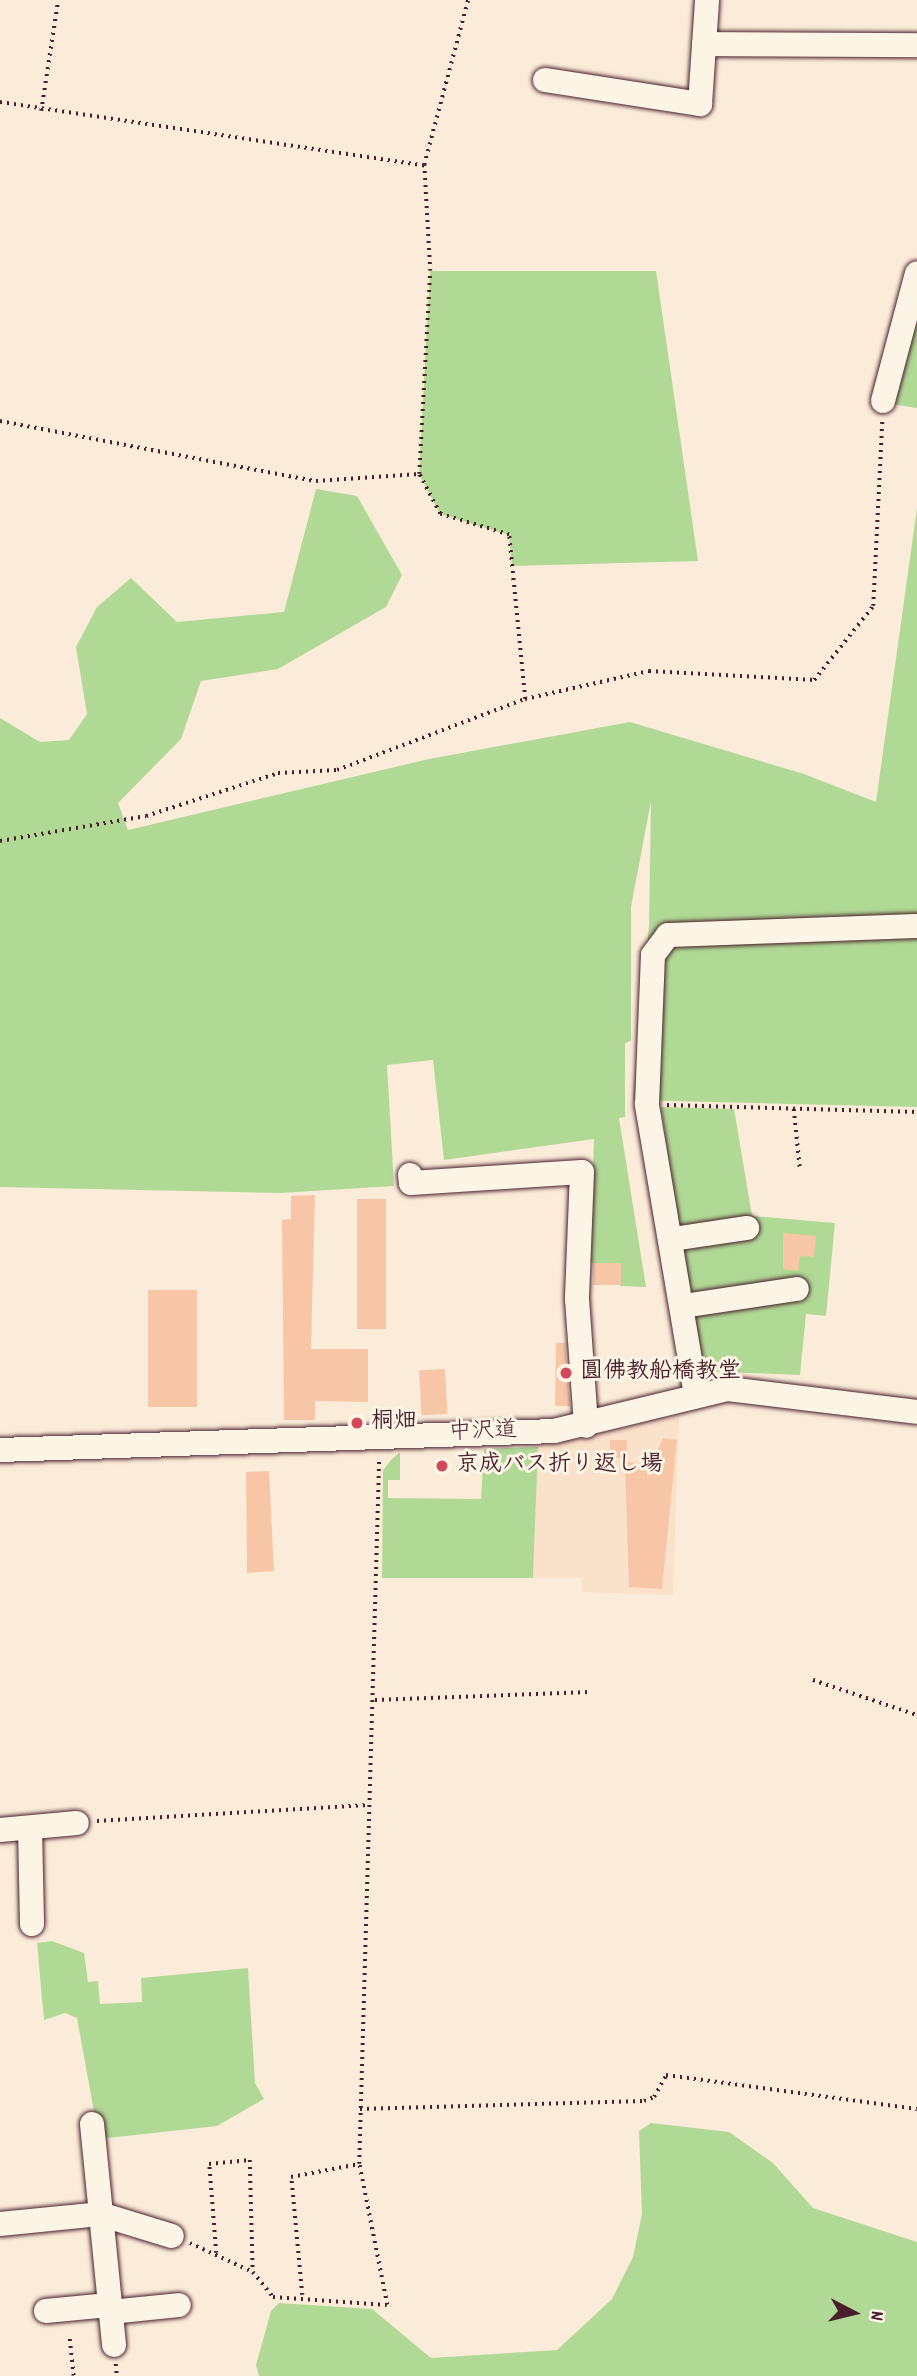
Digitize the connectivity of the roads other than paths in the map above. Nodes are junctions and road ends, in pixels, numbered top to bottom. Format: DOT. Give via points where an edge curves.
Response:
graph roads {
  1 [pos="707,0"];
  2 [pos="704,44"];
  3 [pos="917,45"];
  4 [pos="545,80"];
  5 [pos="917,273"];
  6 [pos="883,401"];
  7 [pos="917,926"];
  8 [pos="410,1175"];
  9 [pos="747,1228"];
  10 [pos="673,1239"];
  11 [pos="797,1289"];
  12 [pos="683,1306"];
  13 [pos="696,1395"];
  14 [pos="917,1412"];
  15 [pos="586,1426"];
  16 [pos="0,1450"];
  17 [pos="77,1823"];
  18 [pos="30,1828"];
  19 [pos="0,1830"];
  20 [pos="32,1924"];
  21 [pos="92,2123"];
  22 [pos="100,2214"];
  23 [pos="0,2224"];
  24 [pos="172,2236"];
  25 [pos="179,2305"];
  26 [pos="110,2308"];
  27 [pos="46,2311"];
  28 [pos="114,2345"];
  1 -- 2 [label="street"];
  2 -- 3 [label="street"];
  2 -- 4 [label="street" via="700,104"];
  5 -- 6 [label="street"];
  7 -- 10 [label="street" via="668,935 653,955 647,1104"];
  8 -- 15 [label="street" via="411,1183 582,1172 577,1299"];
  9 -- 10 [label="street"];
  10 -- 12 [label="street"];
  11 -- 12 [label="street"];
  12 -- 13 [label="street"];
  13 -- 14 [label="street, 中沢道" via="763,1390"];
  13 -- 15 [label="street, 中沢道"];
  15 -- 16 [label="street, 中沢道"];
  17 -- 18 [label="street"];
  18 -- 19 [label="street"];
  18 -- 20 [label="street"];
  21 -- 22 [label="street"];
  22 -- 23 [label="street"];
  22 -- 24 [label="street"];
  22 -- 26 [label="street"];
  25 -- 26 [label="street"];
  26 -- 27 [label="street"];
  26 -- 28 [label="street"];
}
